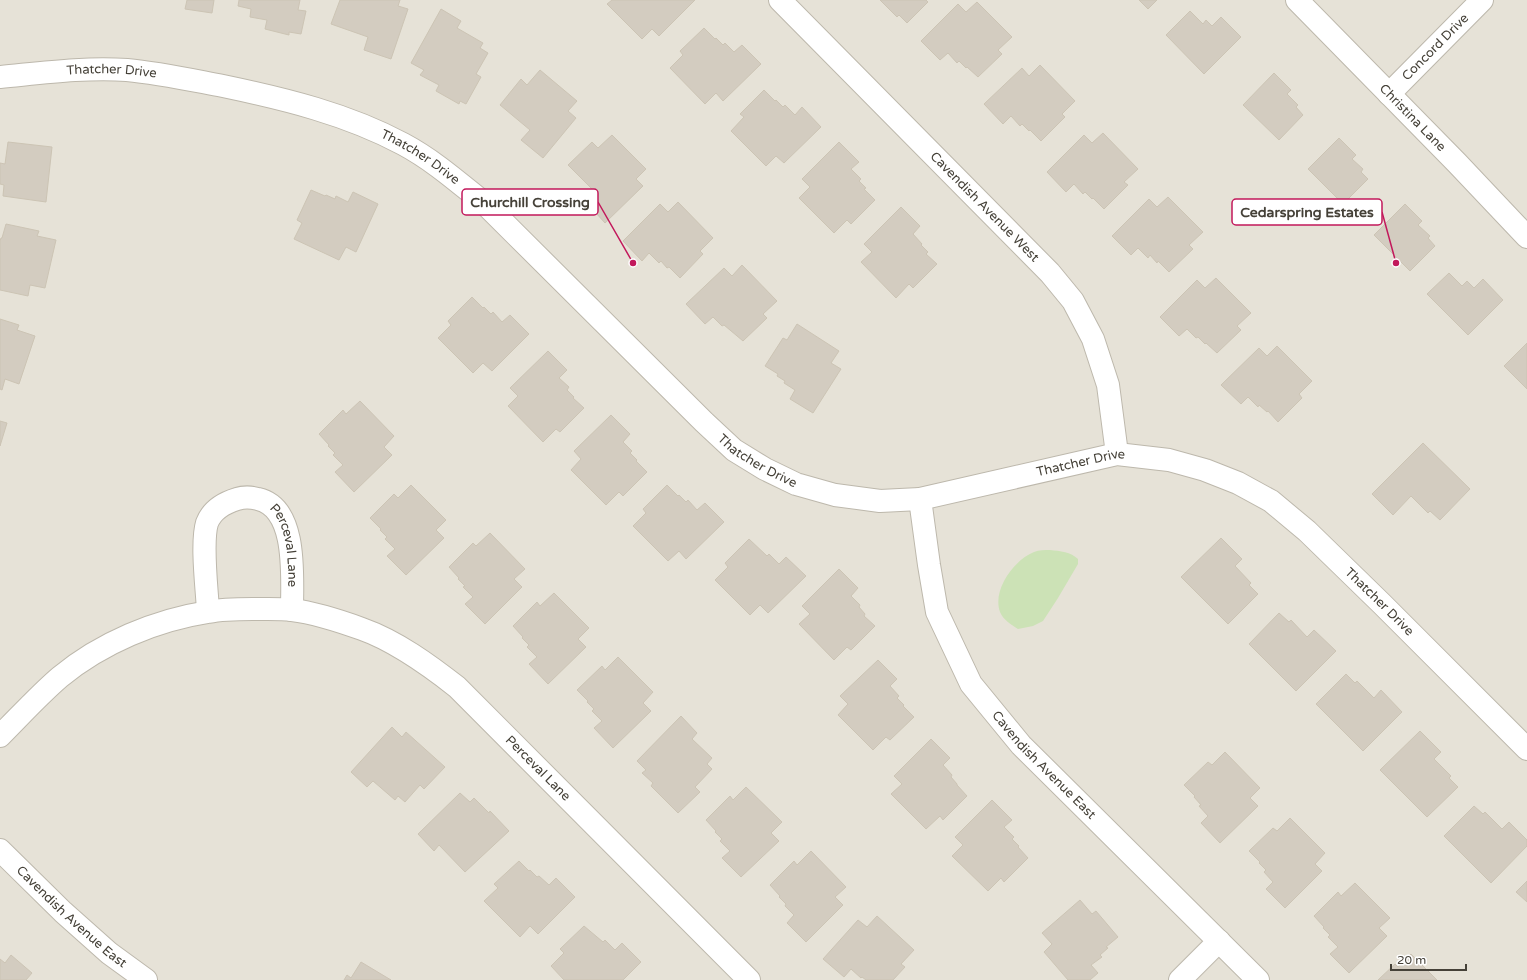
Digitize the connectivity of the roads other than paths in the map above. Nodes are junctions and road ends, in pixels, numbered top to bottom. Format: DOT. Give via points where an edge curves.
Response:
graph roads {
  1 [pos="780,0"];
  2 [pos="1297,0"];
  3 [pos="1482,0"];
  4 [pos="0,76"];
  5 [pos="1389,94"];
  6 [pos="1527,237"];
  7 [pos="1117,454"];
  8 [pos="920,498"];
  9 [pos="292,610"];
  10 [pos="208,612"];
  11 [pos="0,736"];
  12 [pos="1527,749"];
  13 [pos="0,850"];
  14 [pos="1219,942"];
  15 [pos="146,980"];
  16 [pos="749,980"];
  17 [pos="1180,980"];
  18 [pos="1258,980"];
  1 -- 7 [label="street, Cavendish Avenue West" via="1050,273 1073,301 1093,339 1108,385"];
  2 -- 5 [label="street, Christina Lane"];
  3 -- 5 [label="street, Concord Drive"];
  4 -- 8 [label="street, Thatcher Drive" via="76,70 126,70 246,91 322,110 364,125 404,145 440,168 484,203 734,450 765,470 796,484 836,495 880,501"];
  5 -- 6 [label="street, Christina Lane"];
  7 -- 8 [label="street, Thatcher Drive"];
  7 -- 12 [label="street, Thatcher Drive" via="1169,460 1205,470 1238,483 1271,501 1307,531"];
  8 -- 14 [label="street, Cavendish Avenue East" via="937,612 971,684 1021,746"];
  9 -- 10 [label="street, Perceval Lane"];
  9 -- 10 [label="street, Perceval Lane" via="291,564 287,530 282,517 264,500 240,498 227,502 217,509 208,522 204,536"];
  9 -- 16 [label="street, Perceval Lane" via="364,629 419,660 457,687"];
  10 -- 11 [label="street, Perceval Lane" via="166,621 106,647 60,677"];
  13 -- 15 [label="street, Cavendish Avenue East" via="109,953"];
  14 -- 17 [label="street"];
  14 -- 18 [label="street, Cavendish Avenue East"];
}
